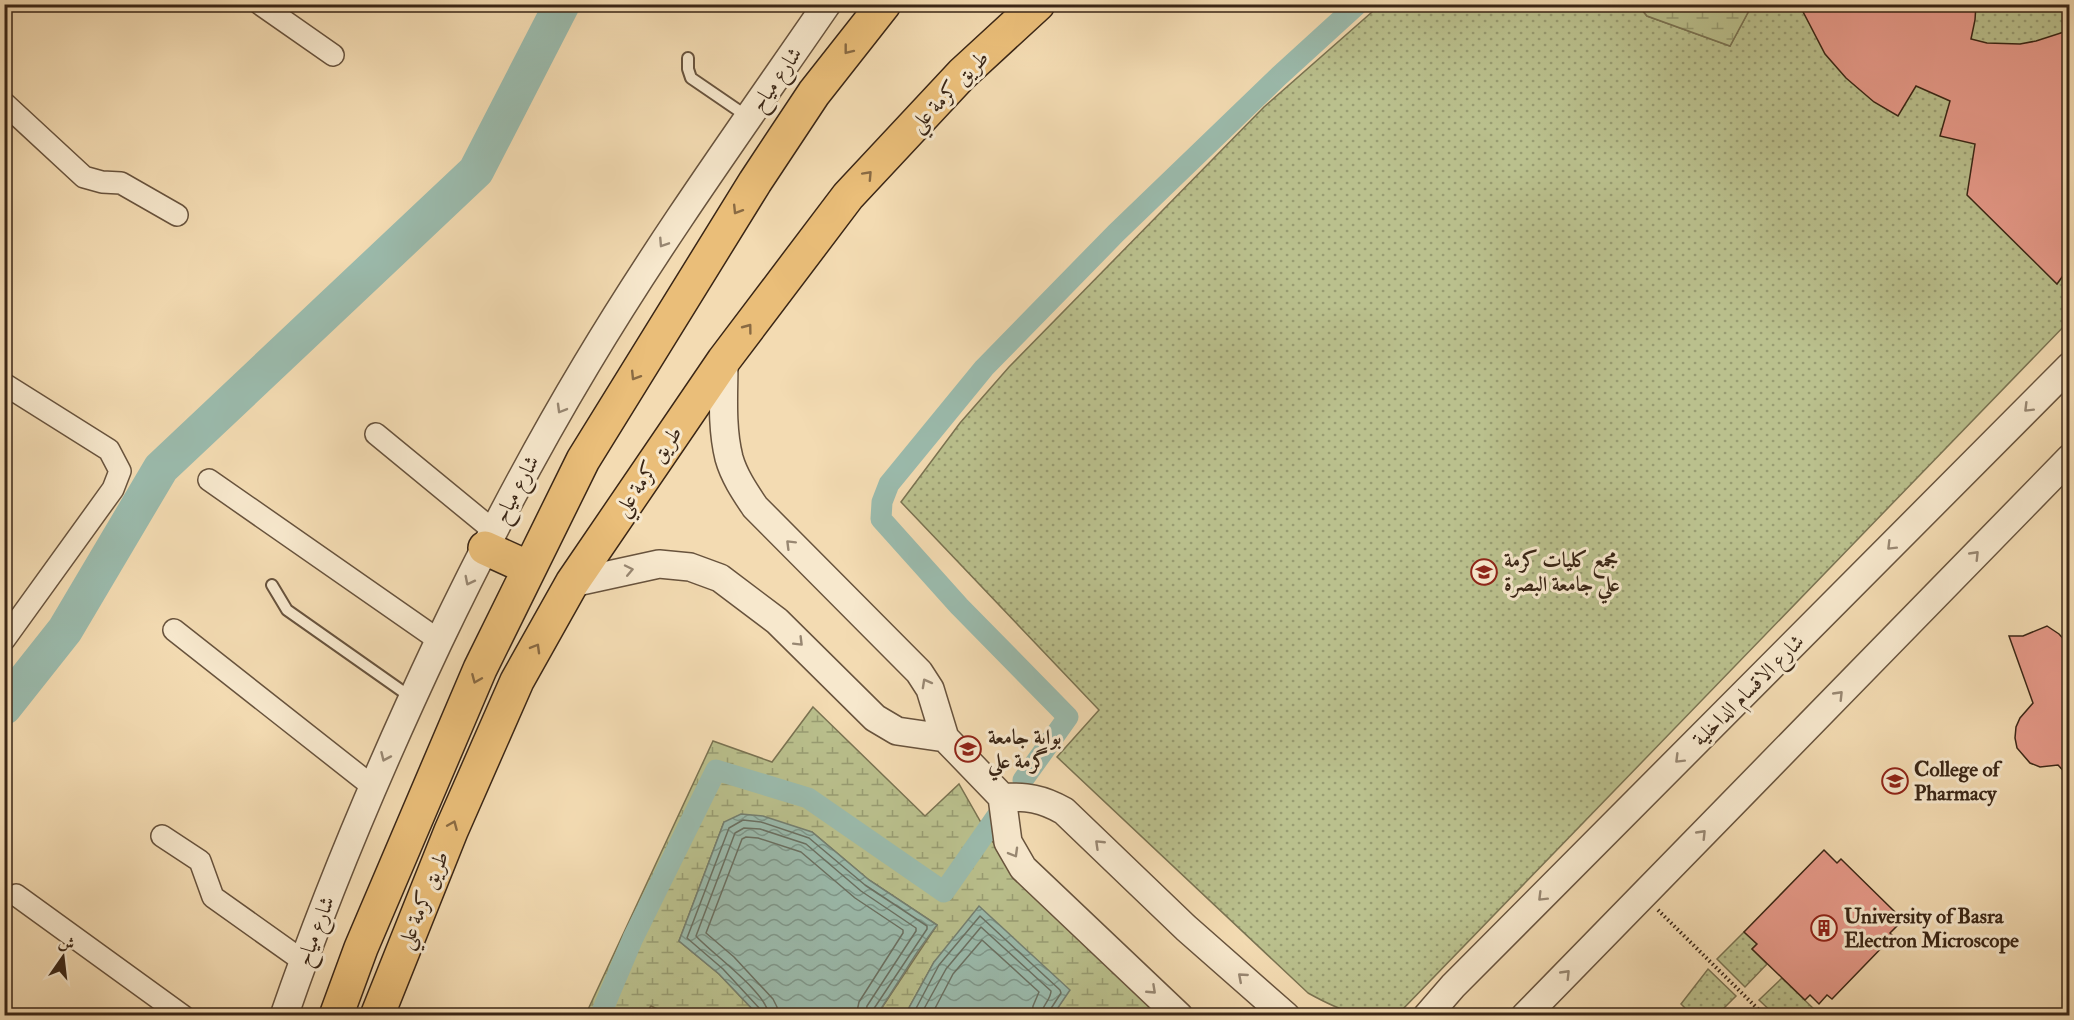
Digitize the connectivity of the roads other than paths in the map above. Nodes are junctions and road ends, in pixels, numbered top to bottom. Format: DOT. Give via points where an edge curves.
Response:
graph roads {
  1 [pos="260,4"];
  2 [pos="827,4"];
  3 [pos="884,4"];
  4 [pos="1038,4"];
  5 [pos="333,54"];
  6 [pos="688,58"];
  7 [pos="4,103"];
  8 [pos="749,118"];
  9 [pos="177,215"];
  10 [pos="724,360"];
  11 [pos="2070,366"];
  12 [pos="4,384"];
  13 [pos="376,434"];
  14 [pos="2070,458"];
  15 [pos="209,480"];
  16 [pos="490,539"];
  17 [pos="529,568"];
  18 [pos="573,584"];
  19 [pos="272,585"];
  20 [pos="174,630"];
  21 [pos="4,640"];
  22 [pos="440,641"];
  23 [pos="412,698"];
  24 [pos="945,738"];
  25 [pos="372,786"];
  26 [pos="1002,797"];
  27 [pos="162,836"];
  28 [pos="16,895"];
  29 [pos="303,960"];
  30 [pos="1539,1011"];
  31 [pos="183,1016"];
  32 [pos="284,1016"];
  33 [pos="336,1016"];
  34 [pos="377,1016"];
  35 [pos="1179,1016"];
  36 [pos="1286,1016"];
  37 [pos="1427,1016"];
  1 -- 5 [label="street"];
  2 -- 8 [label="street, شارع مياح"];
  3 -- 17 [label="highway, طريق كرمة علي, one-way" via="814,93 754,182 583,460"];
  10 -- 4 [label="highway, طريق كرمة علي, one-way" via="848,196 962,74"];
  6 -- 8 [label="lane" via="691,78"];
  7 -- 9 [label="street" via="84,177 121,183"];
  8 -- 16 [label="street, شارع مياح, one-way" via="626,300 546,433"];
  10 -- 18 [label="highway, طريق كرمة علي"];
  24 -- 10 [label="street, one-way" via="930,689 919,672 754,507 740,484 724,432"];
  11 -- 37 [label="street, شارع الاقسام الداخلية, one-way"];
  12 -- 21 [label="street" via="109,450 120,471 113,489"];
  13 -- 16 [label="street"];
  30 -- 14 [label="street, one-way" via="1643,895"];
  15 -- 22 [label="street"];
  16 -- 17 [label="highway"];
  16 -- 22 [label="street, شارع مياح, one-way"];
  17 -- 33 [label="highway, طريق كرمة علي, one-way" via="480,669"];
  18 -- 24 [label="street, one-way" via="659,564 690,567 720,578 777,621 875,718 897,731"];
  34 -- 18 [label="highway, طريق كرمة علي, one-way" via="451,831 517,681"];
  19 -- 23 [label="lane" via="286,610"];
  20 -- 25 [label="street"];
  22 -- 23 [label="street, شارع مياح"];
  23 -- 25 [label="street, شارع مياح, one-way"];
  24 -- 26 [label="street"];
  25 -- 29 [label="street, شارع مياح"];
  26 -- 35 [label="street, one-way" via="1008,842 1023,868"];
  36 -- 26 [label="street, one-way" via="1186,928 1064,811 1045,800"];
  27 -- 29 [label="street" via="200,861 213,897"];
  28 -- 31 [label="street"];
  29 -- 32 [label="street, شارع مياح"];
}
